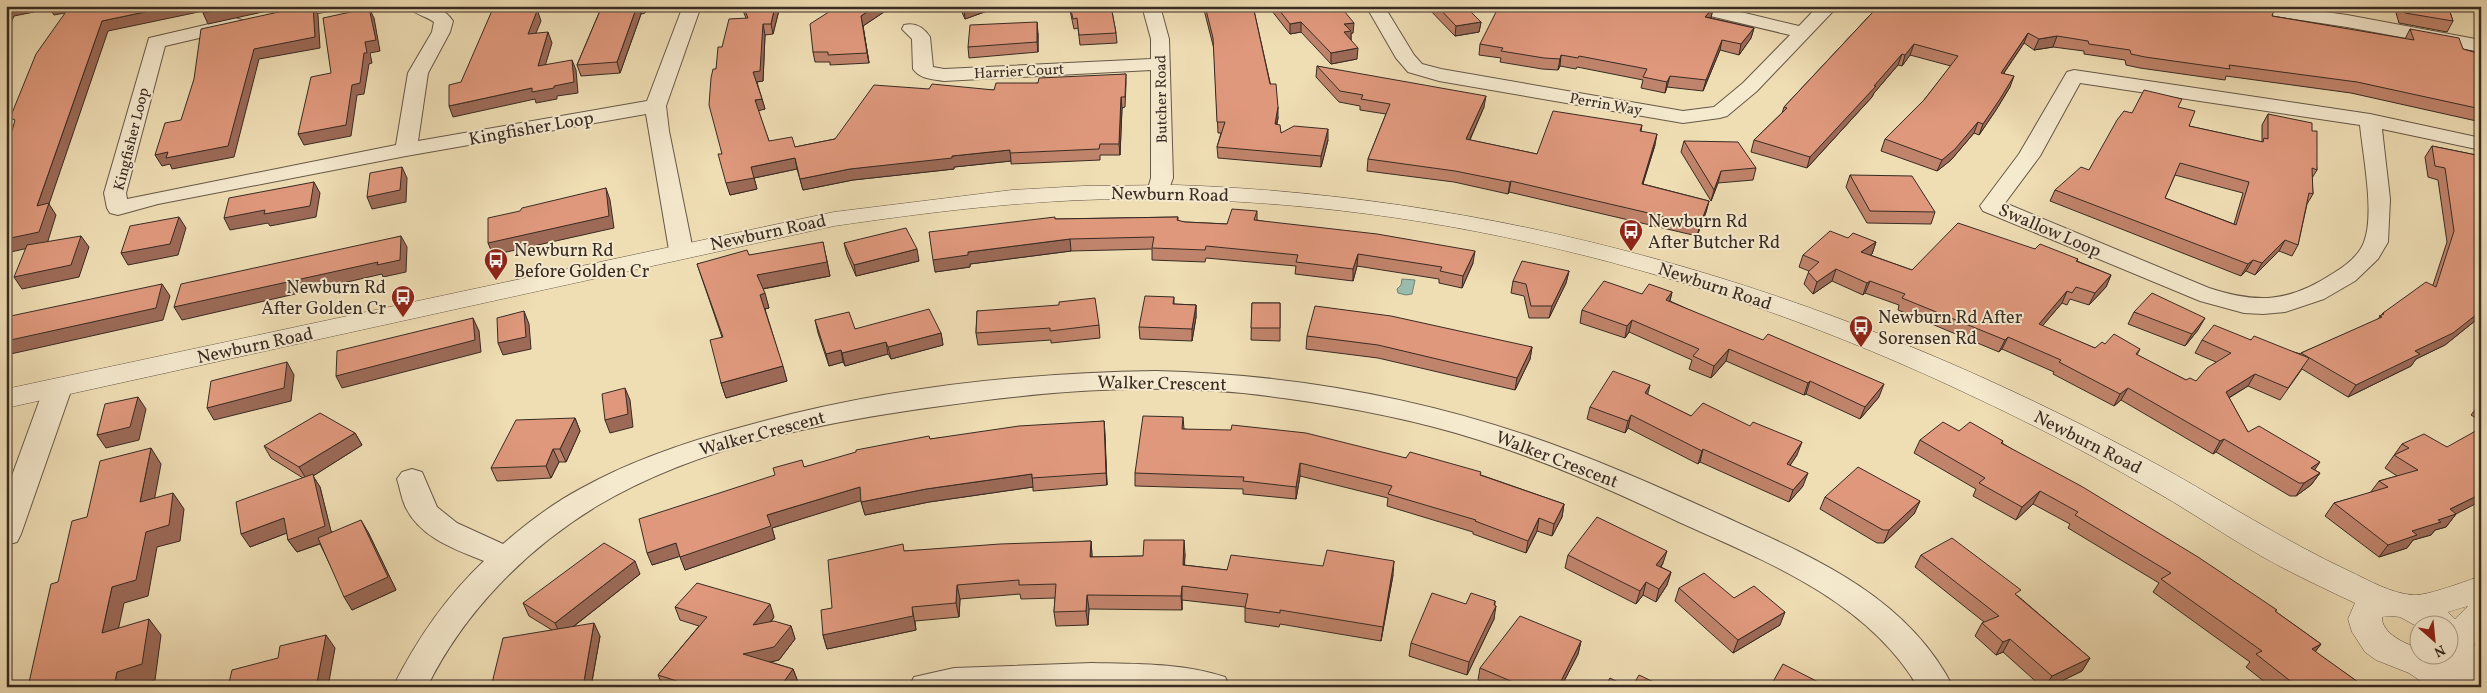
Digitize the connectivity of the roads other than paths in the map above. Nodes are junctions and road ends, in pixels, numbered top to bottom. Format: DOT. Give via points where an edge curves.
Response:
graph roads {
  1 [pos="327,6"];
  2 [pos="416,6"];
  3 [pos="692,6"];
  4 [pos="1151,6"];
  5 [pos="1375,6"];
  6 [pos="1691,6"];
  7 [pos="1829,6"];
  8 [pos="2242,6"];
  9 [pos="2346,14"];
  10 [pos="911,29"];
  11 [pos="1803,32"];
  12 [pos="2481,46"];
  13 [pos="1161,64"];
  14 [pos="656,106"];
  15 [pos="2370,120"];
  16 [pos="2481,144"];
  17 [pos="406,150"];
  18 [pos="1158,192"];
  19 [pos="681,250"];
  20 [pos="58,388"];
  21 [pos="6,399"];
  22 [pos="412,479"];
  23 [pos="6,534"];
  24 [pos="507,558"];
  25 [pos="2481,589"];
  26 [pos="2388,611"];
  27 [pos="2481,614"];
  28 [pos="2410,624"];
  29 [pos="2460,650"];
  30 [pos="2410,659"];
  31 [pos="410,687"];
  32 [pos="926,687"];
  33 [pos="1213,687"];
  34 [pos="1936,687"];
  1 -- 17 [label="street, Kingfisher Loop" via="156,42 116,193 118,208"];
  2 -- 17 [label="street" via="444,21 418,73"];
  3 -- 14 [label="street"];
  4 -- 13 [label="street, Butcher Road" via="1160,29"];
  5 -- 11 [label="street, Perrin Way" via="1415,68 1439,75 1683,116 1720,112 1750,88"];
  6 -- 11 [label="street"];
  7 -- 11 [label="street, Perrin Way"];
  8 -- 9 [label="street"];
  9 -- 12 [label="street"];
  10 -- 13 [label="street, Harrier Court" via="922,37 923,69 944,75"];
  13 -- 18 [label="street, Butcher Road" via="1162,178"];
  14 -- 17 [label="street, Kingfisher Loop"];
  14 -- 19 [label="street"];
  15 -- 15 [label="street, Swallow Loop" via="2074,76 2029,156 1991,206 2228,302 2273,306 2294,302 2357,268 2375,243 2379,218"];
  15 -- 16 [label="street, Swallow Loop"];
  18 -- 19 [label="street, Newburn Road" via="1021,196 899,209 794,226"];
  18 -- 26 [label="street, Newburn Road" via="1260,196 1416,214 1577,245 1688,276 1850,334 1976,387 2100,447"];
  19 -- 20 [label="street, Newburn Road"];
  20 -- 21 [label="street, Newburn Road"];
  20 -- 23 [label="street"];
  22 -- 24 [label="street" via="421,507 440,526 466,542"];
  24 -- 31 [label="street, Walker Crescent" via="488,575 446,625"];
  24 -- 34 [label="street, Walker Crescent" via="577,504 630,477 732,439 804,419 911,400 1031,385 1123,381 1276,388 1392,409 1487,433 1628,486 1810,570 1858,600 1910,648"];
  25 -- 26 [label="street"];
  26 -- 28 [label="street"];
  26 -- 30 [label="street" via="2377,640"];
  27 -- 29 [label="street"];
  32 -- 33 [label="street" via="954,682 1092,677 1154,678"];
}
